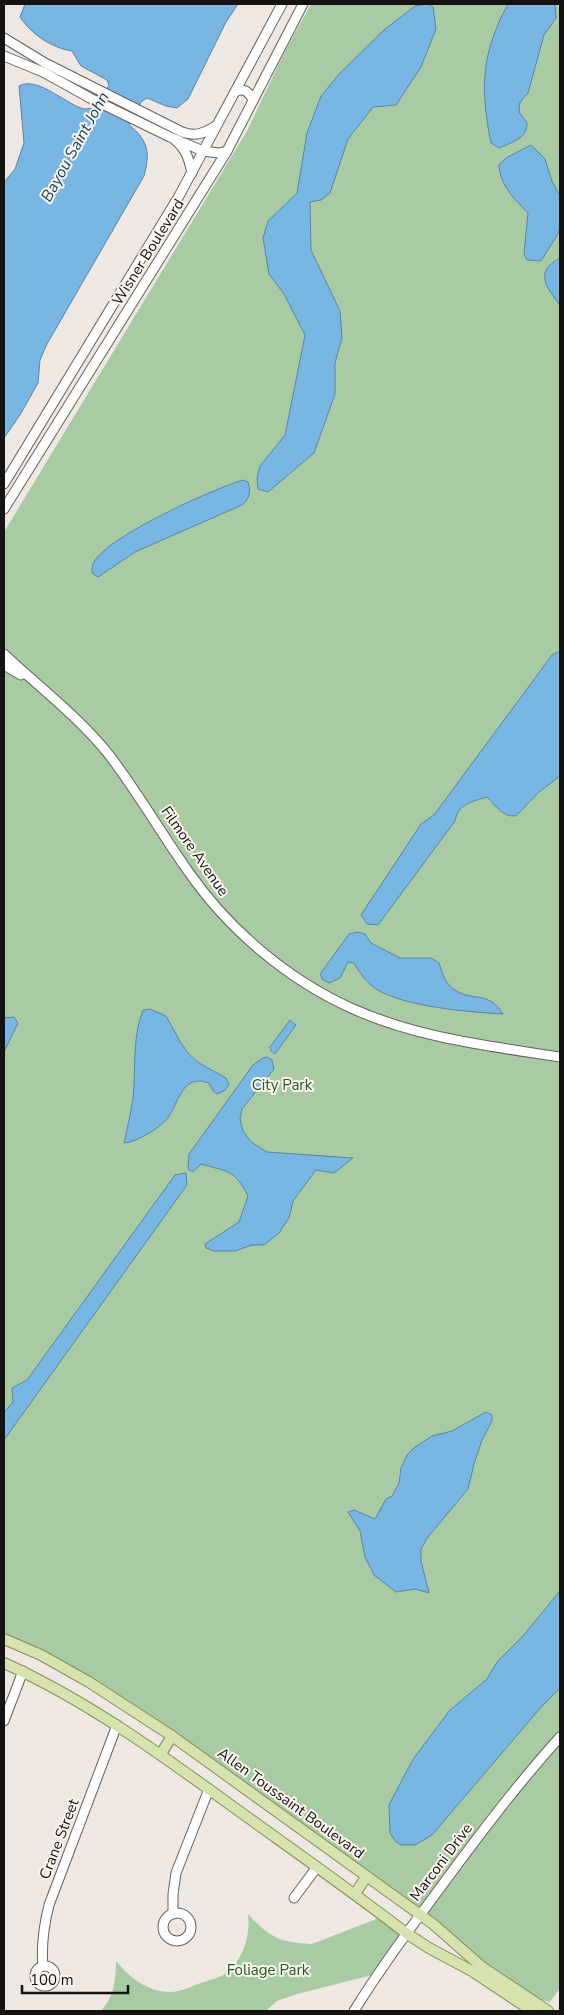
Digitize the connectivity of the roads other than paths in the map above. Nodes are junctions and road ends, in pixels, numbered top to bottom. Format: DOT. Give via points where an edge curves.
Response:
graph roads {
  1 [pos="282,4"];
  2 [pos="303,4"];
  3 [pos="4,38"];
  4 [pos="4,56"];
  5 [pos="235,92"];
  6 [pos="253,100"];
  7 [pos="217,126"];
  8 [pos="170,137"];
  9 [pos="203,150"];
  10 [pos="227,151"];
  11 [pos="192,173"];
  12 [pos="4,484"];
  13 [pos="4,509"];
  14 [pos="4,654"];
  15 [pos="4,665"];
  16 [pos="34,682"];
  17 [pos="560,1057"];
  18 [pos="4,1639"];
  19 [pos="4,1663"];
  20 [pos="22,1671"];
  21 [pos="4,1721"];
  22 [pos="117,1725"];
  23 [pos="172,1736"];
  24 [pos="560,1737"];
  25 [pos="161,1754"];
  26 [pos="209,1789"];
  27 [pos="316,1867"];
  28 [pos="366,1876"];
  29 [pos="355,1894"];
  30 [pos="294,1898"];
  31 [pos="174,1914"];
  32 [pos="420,1914"];
  33 [pos="406,1933"];
  34 [pos="43,1966"];
  35 [pos="536,2008"];
  36 [pos="354,2011"];
  37 [pos="548,2011"];
  1 -- 5 [label="street, Wisner Boulevard"];
  2 -- 6 [label="street, Wisner Boulevard"];
  3 -- 7 [label="street" via="45,63 182,132 198,135"];
  4 -- 8 [label="street" via="43,72"];
  5 -- 6 [label="street" via="246,91"];
  5 -- 7 [label="street, Wisner Boulevard"];
  6 -- 10 [label="street, Wisner Boulevard"];
  7 -- 9 [label="street, Wisner Boulevard"];
  8 -- 9 [label="street"];
  8 -- 11 [label="street" via="188,156"];
  9 -- 10 [label="street"];
  9 -- 11 [label="street, Wisner Boulevard"];
  10 -- 13 [label="street, Wisner Boulevard"];
  11 -- 12 [label="street, Wisner Boulevard"];
  14 -- 16 [label="street, Filmore Avenue"];
  15 -- 16 [label="street, Filmore Avenue"];
  16 -- 17 [label="street, Filmore Avenue" via="64,707 109,756 210,899 245,936 291,972 350,1008 412,1030"];
  18 -- 23 [label="main road, Allen Toussaint Boulevard" via="89,1682"];
  19 -- 20 [label="main road, Allen Toussaint Boulevard"];
  20 -- 21 [label="street"];
  20 -- 22 [label="main road, Allen Toussaint Boulevard"];
  22 -- 25 [label="main road, Allen Toussaint Boulevard"];
  22 -- 34 [label="street, Crane Street" via="49,1905 44,1924"];
  23 -- 25 [label="main road"];
  23 -- 28 [label="main road, Allen Toussaint Boulevard"];
  24 -- 32 [label="street, Marconi Drive" via="504,1802"];
  25 -- 26 [label="main road, Allen Toussaint Boulevard"];
  26 -- 27 [label="main road, Allen Toussaint Boulevard"];
  26 -- 31 [label="street" via="176,1873"];
  27 -- 29 [label="main road, Allen Toussaint Boulevard"];
  27 -- 30 [label="street"];
  28 -- 29 [label="main road"];
  28 -- 32 [label="main road, Allen Toussaint Boulevard"];
  29 -- 33 [label="main road, Allen Toussaint Boulevard"];
  32 -- 33 [label="street, Marconi Drive"];
  32 -- 35 [label="main road, Allen Toussaint Boulevard"];
  33 -- 35 [label="main road, Allen Toussaint Boulevard"];
  33 -- 36 [label="street, Marconi Drive"];
  35 -- 37 [label="main road, Allen Toussaint Boulevard"];
}
